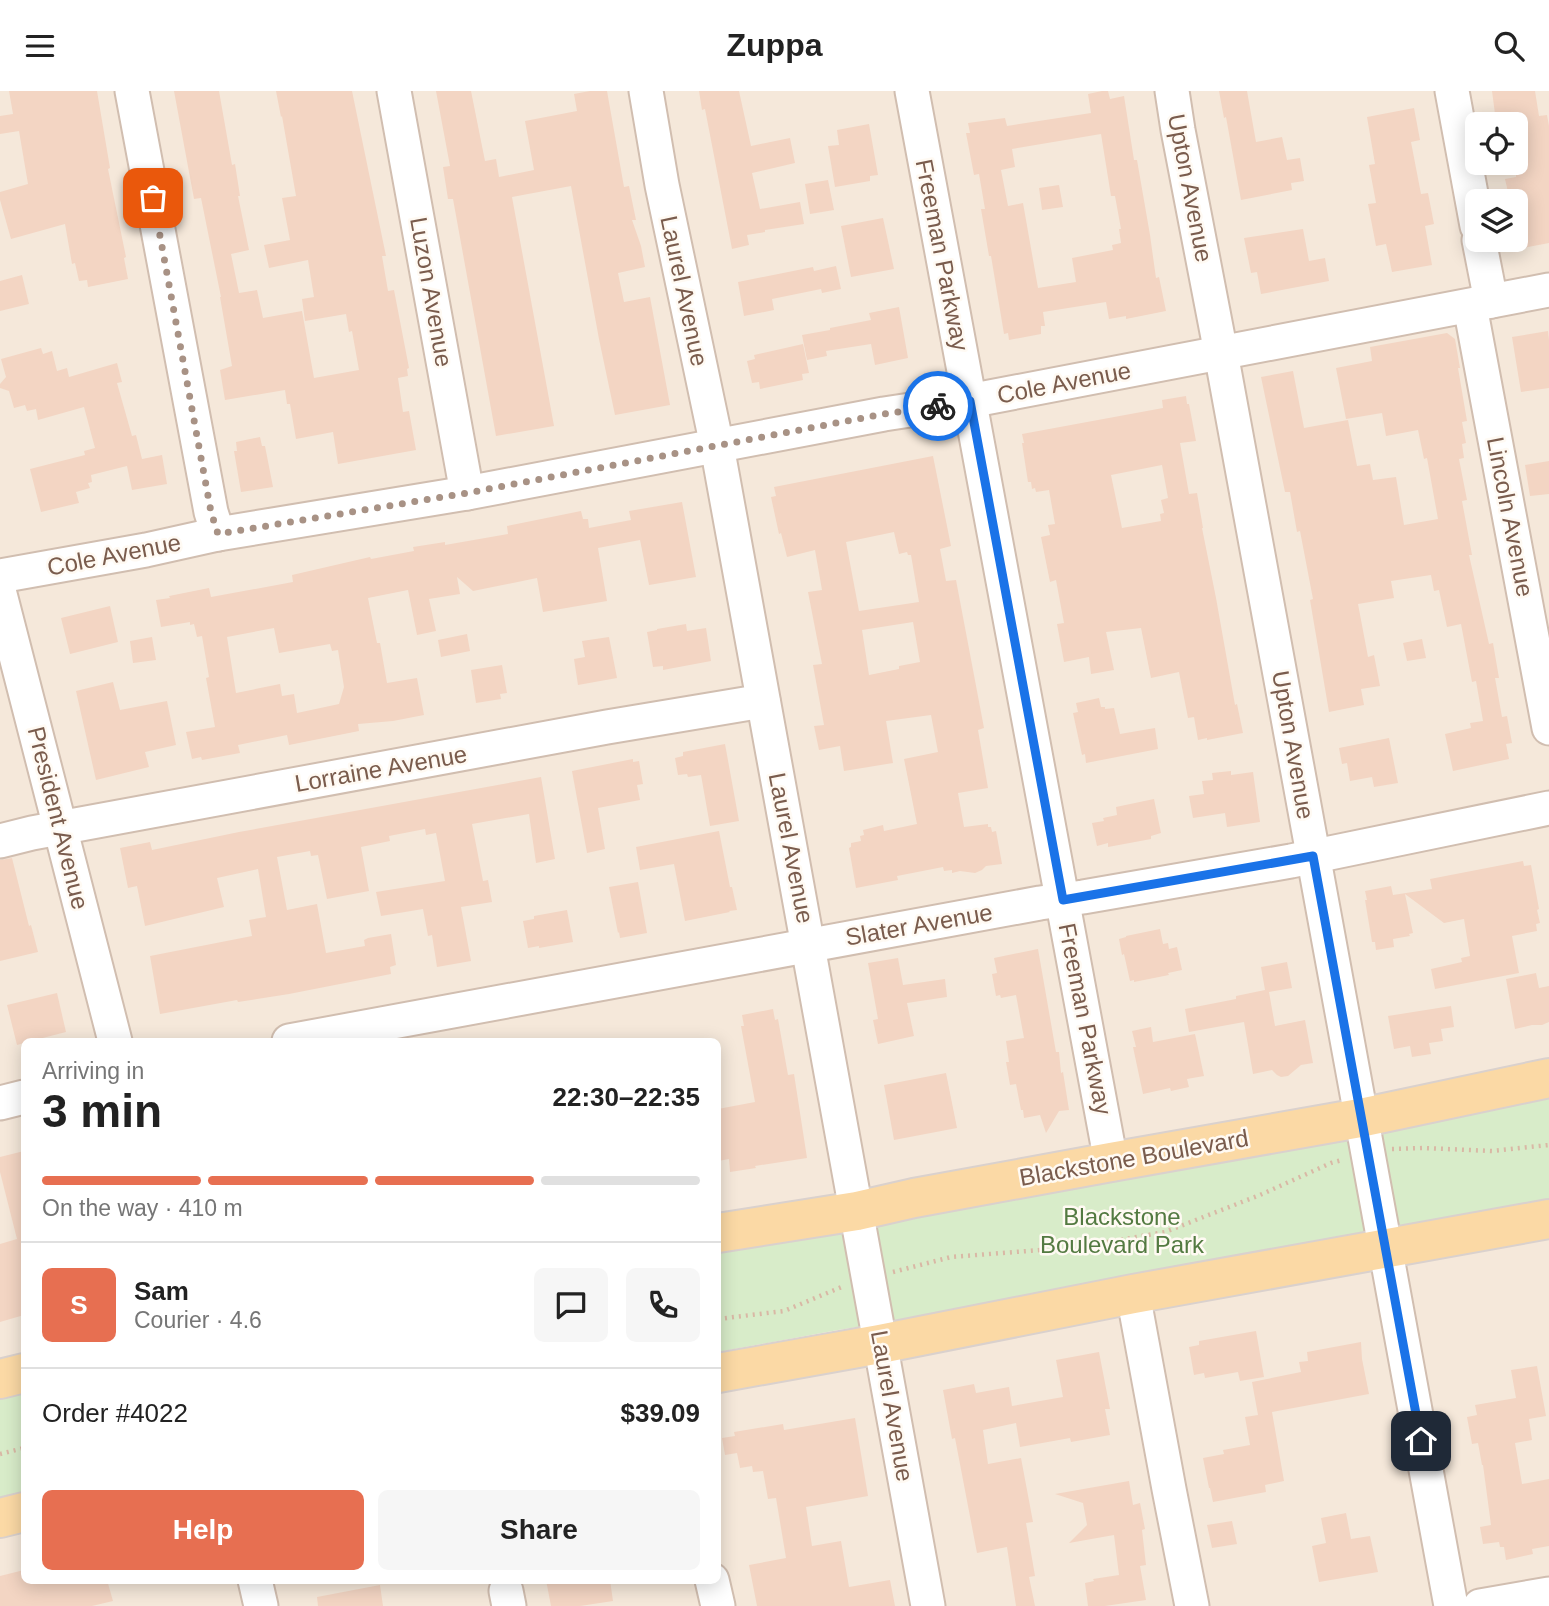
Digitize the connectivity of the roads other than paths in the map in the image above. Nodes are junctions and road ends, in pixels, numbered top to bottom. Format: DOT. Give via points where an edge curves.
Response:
graph roads {
  1 [pos="132,91"];
  2 [pos="394,91"];
  3 [pos="646,91"];
  4 [pos="912,91"];
  5 [pos="1172,91"];
  6 [pos="1452,91"];
  7 [pos="1470,189"];
  8 [pos="1479,252"];
  9 [pos="1549,290"];
  10 [pos="1480,303"];
  11 [pos="1221,353"];
  12 [pos="970,401"];
  13 [pos="717,446"];
  14 [pos="467,493"];
  15 [pos="218,534"];
  16 [pos="0,576"];
  17 [pos="0,594"];
  18 [pos="763,701"];
  19 [pos="1549,728"];
  20 [pos="1549,808"];
  21 [pos="60,828"];
  22 [pos="0,841"];
  23 [pos="1313,856"];
  24 [pos="1063,900"];
  25 [pos="809,945"];
  26 [pos="114,1038"];
  27 [pos="305,1038"];
  28 [pos="1549,1079"];
  29 [pos="21,1098"];
  30 [pos="0,1103"];
  31 [pos="1364,1135"];
  32 [pos="1111,1162"];
  33 [pos="857,1211"];
  34 [pos="1549,1219"];
  35 [pos="721,1233"];
  36 [pos="1386,1249"];
  37 [pos="1133,1294"];
  38 [pos="880,1344"];
  39 [pos="721,1372"];
  40 [pos="21,1374"];
  41 [pos="0,1379"];
  42 [pos="21,1513"];
  43 [pos="0,1518"];
  44 [pos="255,1584"];
  45 [pos="713,1584"];
  46 [pos="1549,1594"];
  47 [pos="261,1606"];
  48 [pos="718,1606"];
  49 [pos="928,1606"];
  50 [pos="1192,1606"];
  51 [pos="1451,1606"];
  52 [pos="1480,1606"];
  1 -- 15 [label="street"];
  2 -- 14 [label="street, Luzon Avenue"];
  3 -- 13 [label="street, Laurel Avenue"];
  4 -- 12 [label="street, Freeman Parkway"];
  5 -- 11 [label="street, Upton Avenue"];
  6 -- 7 [label="street"];
  8 -- 10 [label="street, Lincoln Avenue"];
  9 -- 10 [label="street, Cole Avenue"];
  10 -- 11 [label="street, Cole Avenue"];
  10 -- 19 [label="street, Lincoln Avenue"];
  11 -- 12 [label="street, Cole Avenue"];
  11 -- 23 [label="street, Upton Avenue"];
  12 -- 13 [label="street, Cole Avenue"];
  12 -- 24 [label="street, Freeman Parkway"];
  13 -- 14 [label="street, Cole Avenue"];
  13 -- 18 [label="street, Laurel Avenue"];
  14 -- 15 [label="street, Cole Avenue"];
  15 -- 16 [label="street, Cole Avenue"];
  17 -- 21 [label="street, President Avenue"];
  18 -- 21 [label="street, Lorraine Avenue"];
  18 -- 25 [label="street, Laurel Avenue"];
  20 -- 23 [label="street, Slater Avenue"];
  21 -- 22 [label="street, Lorraine Avenue"];
  21 -- 26 [label="street, President Avenue"];
  23 -- 24 [label="street, Slater Avenue"];
  23 -- 31 [label="street, Upton Avenue"];
  24 -- 25 [label="street, Slater Avenue"];
  24 -- 32 [label="street, Freeman Parkway"];
  25 -- 27 [label="street, Slater Avenue"];
  25 -- 33 [label="street, Laurel Avenue"];
  28 -- 31 [label="main road, Blackstone Boulevard"];
  29 -- 30 [label="street"];
  31 -- 32 [label="main road, Blackstone Boulevard"];
  31 -- 36 [label="street, Upton Avenue"];
  32 -- 33 [label="main road, Blackstone Boulevard"];
  33 -- 35 [label="main road, Blackstone Boulevard"];
  33 -- 38 [label="street, Laurel Avenue"];
  34 -- 36 [label="main road"];
  36 -- 37 [label="main road"];
  36 -- 51 [label="street, Upton Avenue"];
  37 -- 38 [label="main road"];
  37 -- 50 [label="street"];
  38 -- 39 [label="main road"];
  38 -- 49 [label="street, Laurel Avenue"];
  40 -- 41 [label="main road"];
  42 -- 43 [label="main road"];
  44 -- 47 [label="street"];
  45 -- 48 [label="street"];
  46 -- 52 [label="street"];
}
